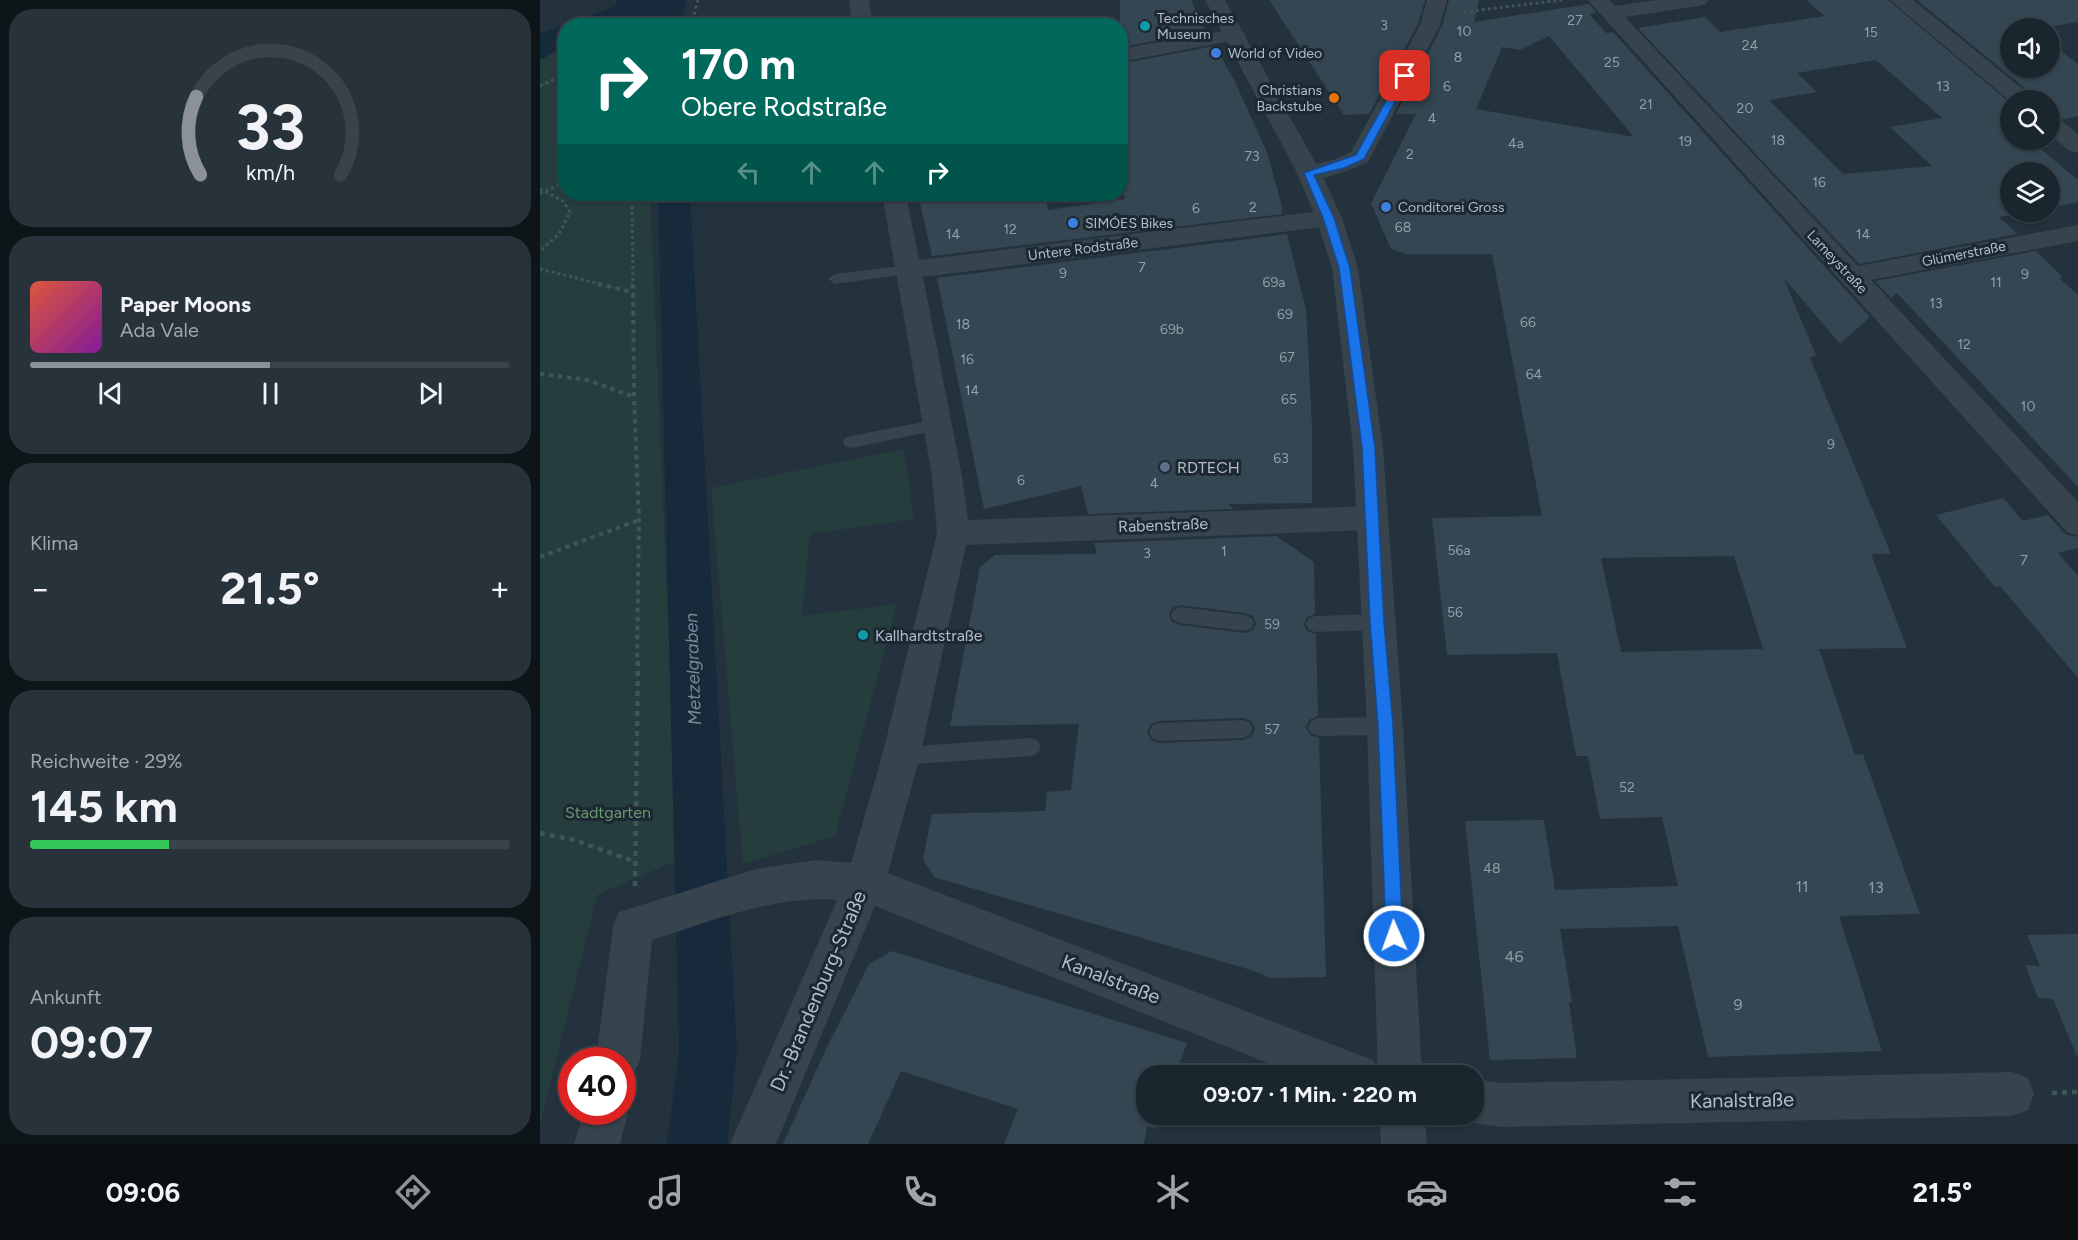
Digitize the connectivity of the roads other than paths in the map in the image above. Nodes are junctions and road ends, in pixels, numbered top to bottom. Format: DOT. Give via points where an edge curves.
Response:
graph roads {
  1 [pos="858,0"];
  2 [pos="1215,0"];
  3 [pos="1698,0"];
  4 [pos="1900,0"];
  5 [pos="1435,6"];
  6 [pos="1604,6"];
  7 [pos="861,18"];
  8 [pos="1235,34"];
  9 [pos="1128,54"];
  10 [pos="2010,90"];
  11 [pos="2060,131"];
  12 [pos="2078,146"];
  13 [pos="1309,173"];
  14 [pos="895,201"];
  15 [pos="1329,218"];
  16 [pos="2078,233"];
  17 [pos="908,270"];
  18 [pos="1850,276"];
  19 [pos="835,279"];
  20 [pos="938,425"];
  21 [pos="851,442"];
  22 [pos="1372,518"];
  23 [pos="2078,523"];
  24 [pos="953,532"];
  25 [pos="1180,615"];
  26 [pos="1377,622"];
  27 [pos="1245,623"];
  28 [pos="1315,624"];
  29 [pos="1386,726"];
  30 [pos="1318,727"];
  31 [pos="1243,729"];
  32 [pos="1159,732"];
  33 [pos="1031,747"];
  34 [pos="901,756"];
  35 [pos="865,883"];
  36 [pos="619,1047"];
  37 [pos="1329,1065"];
  38 [pos="1400,1065"];
  39 [pos="2012,1094"];
  40 [pos="1484,1103"];
  41 [pos="602,1125"];
  42 [pos="1403,1125"];
  43 [pos="597,1144"];
  44 [pos="753,1144"];
  45 [pos="1404,1144"];
  1 -- 7 [label="street"];
  2 -- 8 [label="street"];
  3 -- 6 [label="street"];
  4 -- 10 [label="street"];
  5 -- 13 [label="street" via="1405,76 1360,157"];
  6 -- 18 [label="street, Lameystraße"];
  8 -- 9 [label="street"];
  8 -- 13 [label="street"];
  11 -- 12 [label="street"];
  13 -- 15 [label="street"];
  14 -- 17 [label="street"];
  15 -- 17 [label="street, Untere Rodstraße"];
  15 -- 22 [label="street" via="1345,268 1353,318"];
  16 -- 18 [label="street, Glümerstraße"];
  17 -- 19 [label="lane"];
  17 -- 20 [label="street"];
  18 -- 23 [label="street, Lameystraße"];
  20 -- 21 [label="lane"];
  20 -- 24 [label="street"];
  22 -- 24 [label="street, Rabenstraße"];
  22 -- 26 [label="street"];
  24 -- 34 [label="street"];
  25 -- 27 [label="lane"];
  26 -- 28 [label="lane"];
  26 -- 29 [label="street"];
  29 -- 30 [label="lane"];
  29 -- 38 [label="street"];
  31 -- 32 [label="lane"];
  33 -- 34 [label="lane"];
  34 -- 35 [label="street"];
  35 -- 36 [label="street, Dr.-Brandenburg-Straße" via="816,879 756,888 633,926"];
  35 -- 37 [label="street, Kanalstraße"];
  35 -- 44 [label="street, Dr.-Brandenburg-Straße"];
  39 -- 40 [label="street, Kanalstraße"];
  41 -- 43 [label="street"];
  42 -- 45 [label="street"];
}
